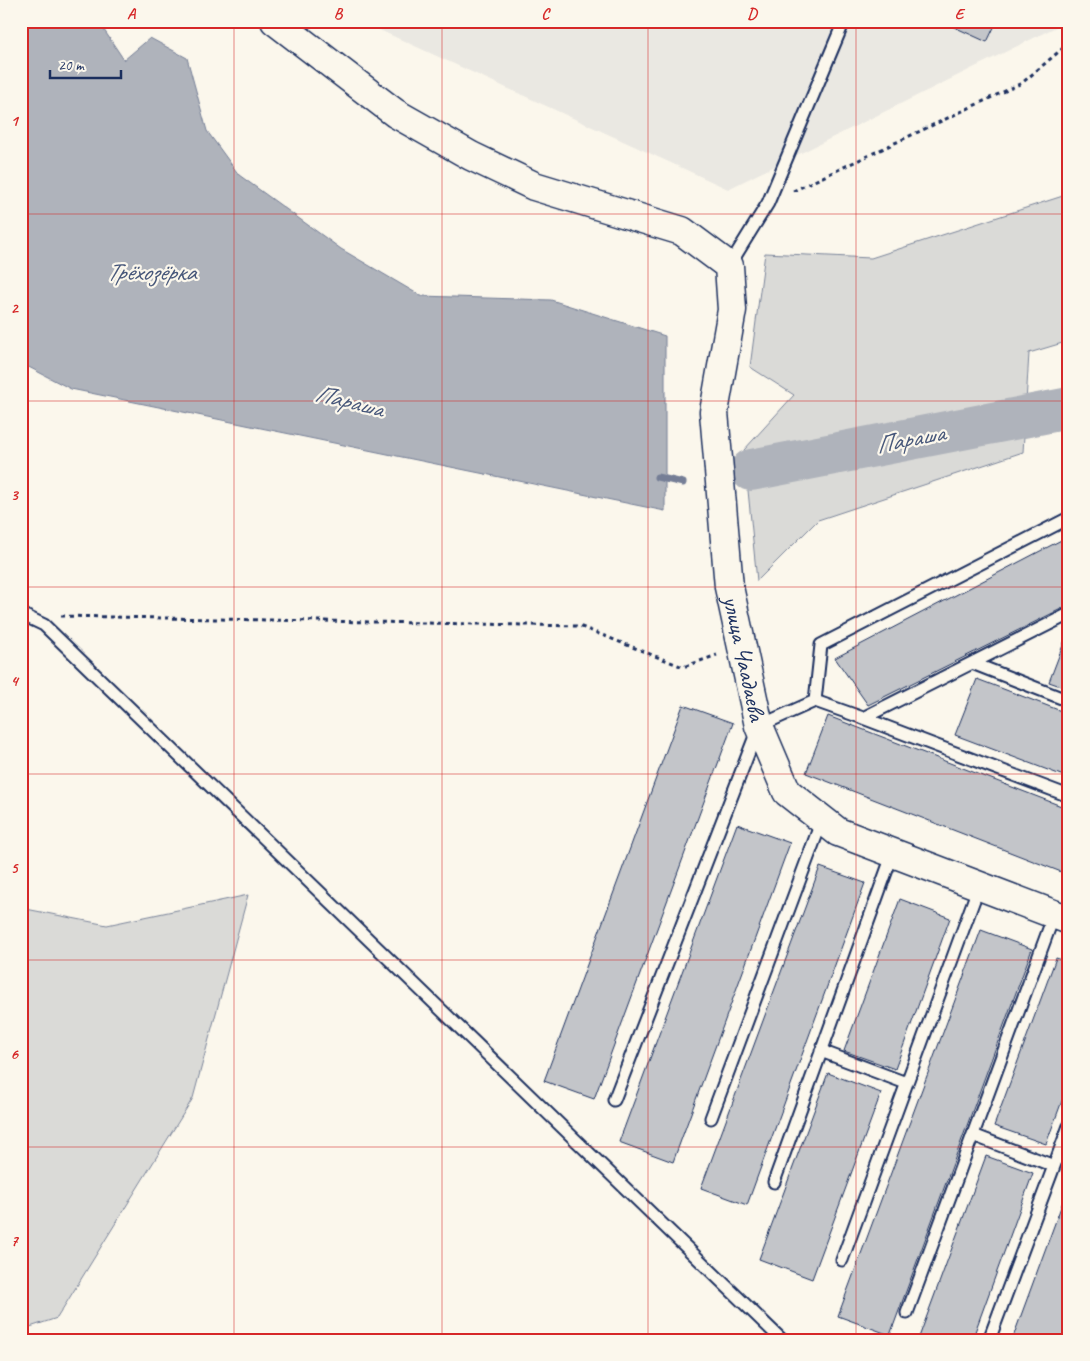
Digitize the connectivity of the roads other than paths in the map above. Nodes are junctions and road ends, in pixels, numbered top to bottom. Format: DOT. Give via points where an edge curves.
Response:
graph roads {
  1 [pos="275,21"];
  2 [pos="844,21"];
  3 [pos="729,266"];
  4 [pos="1069,518"];
  5 [pos="21,614"];
  6 [pos="1067,618"];
  7 [pos="972,663"];
  8 [pos="815,701"];
  9 [pos="1069,701"];
  10 [pos="863,718"];
  11 [pos="759,726"];
  12 [pos="1069,796"];
  13 [pos="822,819"];
  14 [pos="893,853"];
  15 [pos="979,886"];
  16 [pos="1061,918"];
  17 [pos="821,1051"];
  18 [pos="906,1083"];
  19 [pos="614,1100"];
  20 [pos="711,1118"];
  21 [pos="1069,1126"];
  22 [pos="973,1135"];
  23 [pos="1054,1166"];
  24 [pos="774,1182"];
  25 [pos="842,1260"];
  26 [pos="907,1313"];
  27 [pos="782,1340"];
  28 [pos="989,1340"];
  1 -- 3 [label="street" via="395,113 471,156 534,186 682,231"];
  2 -- 3 [label="lane" via="768,203"];
  3 -- 11 [label="street, улица Чаадаева" via="732,310 714,412 729,587"];
  4 -- 8 [label="lane" via="821,645"];
  5 -- 27 [label="lane" via="44,625"];
  6 -- 7 [label="lane"];
  7 -- 9 [label="lane"];
  7 -- 10 [label="lane"];
  8 -- 10 [label="lane"];
  8 -- 11 [label="lane"];
  10 -- 12 [label="lane"];
  11 -- 13 [label="street, улица Чаадаева" via="787,792"];
  11 -- 19 [label="lane"];
  13 -- 14 [label="street, улица Чаадаева" via="838,832"];
  13 -- 20 [label="lane"];
  14 -- 15 [label="street, улица Чаадаева"];
  14 -- 17 [label="lane"];
  15 -- 16 [label="street, улица Чаадаева"];
  15 -- 18 [label="lane"];
  16 -- 22 [label="lane"];
  17 -- 18 [label="lane"];
  17 -- 24 [label="lane"];
  18 -- 25 [label="lane"];
  21 -- 23 [label="lane"];
  22 -- 23 [label="lane"];
  22 -- 26 [label="lane"];
  23 -- 28 [label="lane"];
}
